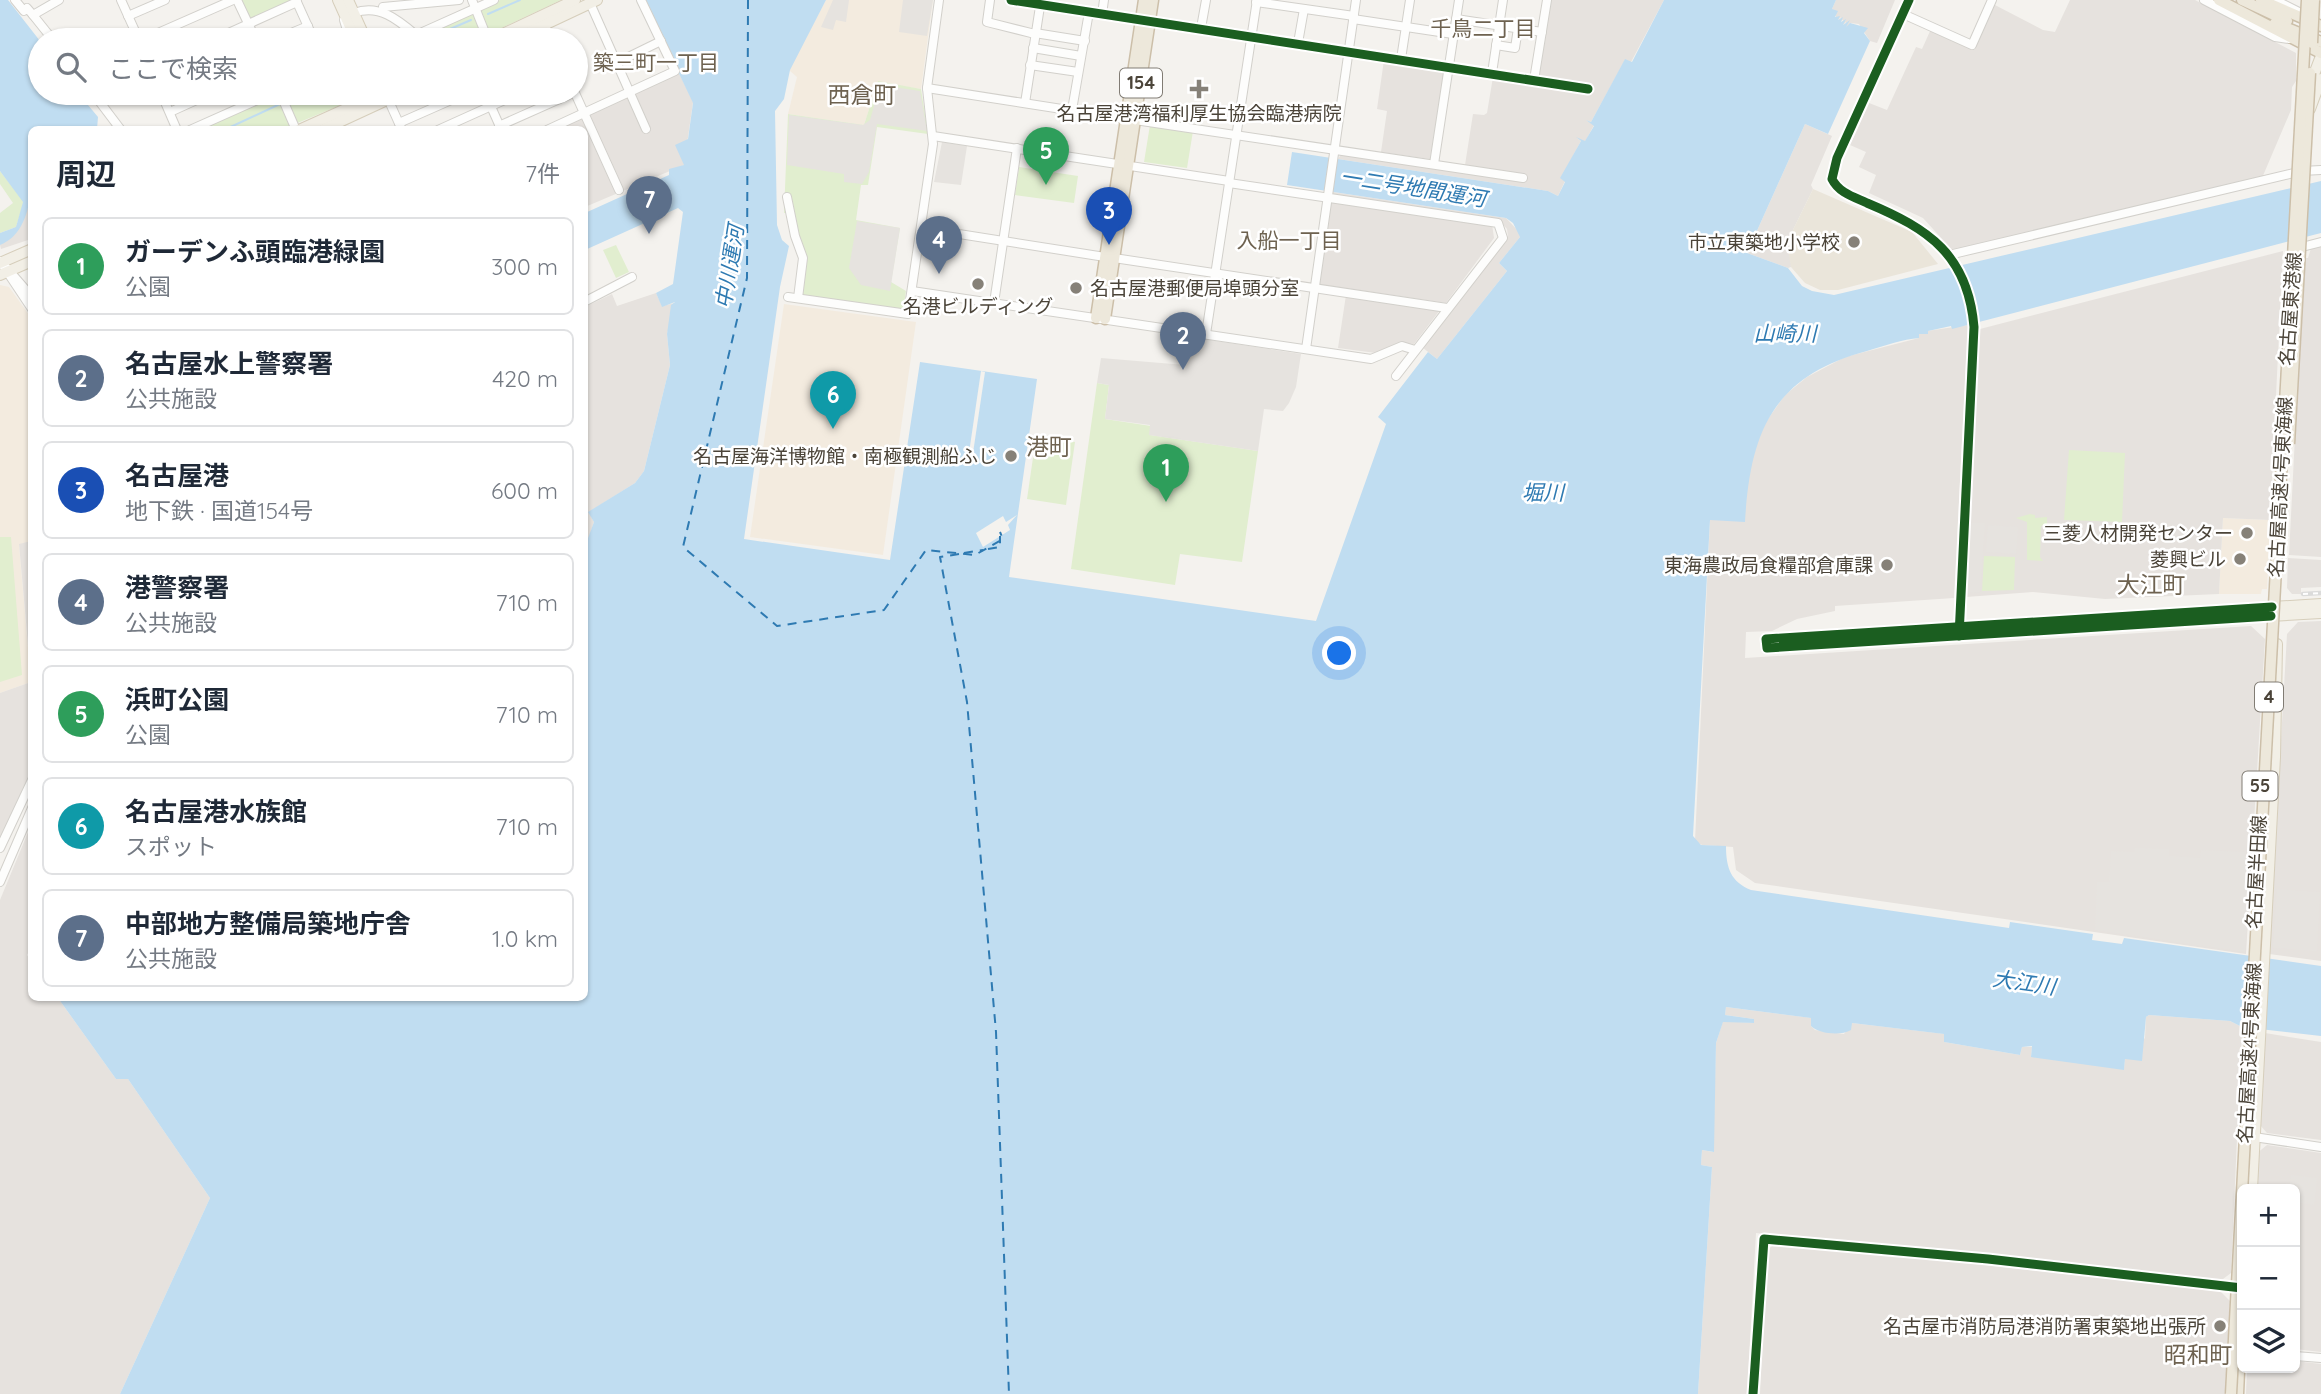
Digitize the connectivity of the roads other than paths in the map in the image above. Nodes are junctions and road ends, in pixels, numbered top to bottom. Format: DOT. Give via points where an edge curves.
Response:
graph roads {
  1 [pos="15,0"];
  2 [pos="33,0"];
  3 [pos="59,0"];
  4 [pos="121,0"];
  5 [pos="164,0"];
  6 [pos="235,0"];
  7 [pos="338,0"];
  8 [pos="348,0"];
  9 [pos="459,0"];
  10 [pos="494,0"];
  11 [pos="575,0"];
  12 [pos="641,0"];
  13 [pos="939,0"];
  14 [pos="990,0"];
  15 [pos="1011,0"];
  16 [pos="1104,0"];
  17 [pos="1144,0"];
  18 [pos="1153,0"];
  19 [pos="1206,0"];
  20 [pos="1356,0"];
  21 [pos="1410,0"];
  22 [pos="1458,0"];
  23 [pos="1503,0"];
  24 [pos="1547,0"];
  25 [pos="1909,0"];
  26 [pos="1992,0"];
  27 [pos="2204,0"];
  28 [pos="2219,0"];
  29 [pos="2229,0"];
  30 [pos="2242,0"];
  31 [pos="2261,0"];
  32 [pos="2275,0"];
  33 [pos="2306,0"];
  34 [pos="2314,0"];
  35 [pos="297,1"];
  36 [pos="1256,1"];
  37 [pos="594,2"];
  38 [pos="1040,2"];
  39 [pos="1289,3"];
  40 [pos="474,4"];
  41 [pos="383,6"];
  42 [pos="1304,9"];
  43 [pos="30,11"];
  44 [pos="1089,12"];
  45 [pos="349,13"];
  46 [pos="1102,14"];
  47 [pos="1903,14"];
  48 [pos="128,16"];
  49 [pos="1353,18"];
  50 [pos="1456,19"];
  51 [pos="1145,20"];
  52 [pos="2308,21"];
  53 [pos="248,24"];
  54 [pos="544,25"];
  55 [pos="308,26"];
  56 [pos="1499,26"];
  57 [pos="2321,26"];
  58 [pos="1406,27"];
  59 [pos="43,28"];
  60 [pos="134,28"];
  61 [pos="168,28"];
  62 [pos="239,28"];
  63 [pos="250,28"];
  64 [pos="303,28"];
  65 [pos="350,28"];
  66 [pos="353,28"];
  67 [pos="358,28"];
  68 [pos="408,28"];
  69 [pos="429,28"];
  70 [pos="484,28"];
  71 [pos="515,28"];
  72 [pos="538,28"];
  73 [pos="545,28"];
  74 [pos="1202,28"];
  75 [pos="1518,28"];
  76 [pos="1542,32"];
  77 [pos="1035,34"];
  78 [pos="1453,34"];
  79 [pos="2321,35"];
  80 [pos="1251,36"];
  81 [pos="2292,40"];
  82 [pos="661,41"];
  83 [pos="1085,41"];
  84 [pos="2321,42"];
  85 [pos="1298,43"];
  86 [pos="1496,45"];
  87 [pos="1033,48"];
  88 [pos="1349,51"];
  89 [pos="2321,55"];
  90 [pos="1081,56"];
  91 [pos="1401,59"];
  92 [pos="616,63"];
  93 [pos="1031,65"];
  94 [pos="1448,66"];
  95 [pos="1078,72"];
  96 [pos="1492,73"];
  97 [pos="2321,79"];
  98 [pos="1535,80"];
  99 [pos="927,88"];
  100 [pos="1588,89"];
  101 [pos="629,92"];
  102 [pos="1024,103"];
  103 [pos="102,105"];
  104 [pos="167,105"];
  105 [pos="185,105"];
  106 [pos="258,105"];
  107 [pos="284,105"];
  108 [pos="357,105"];
  109 [pos="364,105"];
  110 [pos="389,105"];
  111 [pos="443,105"];
  112 [pos="548,105"];
  113 [pos="580,105"];
  114 [pos="491,106"];
  115 [pos="1072,110"];
  116 [pos="170,112"];
  117 [pos="584,113"];
  118 [pos="1130,119"];
  119 [pos="118,126"];
  120 [pos="175,126"];
  121 [pos="201,126"];
  122 [pos="296,126"];
  123 [pos="307,126"];
  124 [pos="329,126"];
  125 [pos="400,126"];
  126 [pos="447,126"];
  127 [pos="498,126"];
  128 [pos="503,126"];
  129 [pos="556,126"];
  130 [pos="646,129"];
  131 [pos="1236,135"];
  132 [pos="933,136"];
  133 [pos="1017,148"];
  134 [pos="1333,152"];
  135 [pos="1123,164"];
  136 [pos="1434,164"];
  137 [pos="2321,170"];
  138 [pos="2300,174"];
  139 [pos="1523,178"];
  140 [pos="1229,182"];
  141 [pos="619,190"];
  142 [pos="1327,195"];
  143 [pos="787,197"];
  144 [pos="921,228"];
  145 [pos="1003,241"];
  146 [pos="2321,242"];
  147 [pos="2297,245"];
  148 [pos="28,252"];
  149 [pos="1109,257"];
  150 [pos="1951,259"];
  151 [pos="28,262"];
  152 [pos="3,268"];
  153 [pos="1215,273"];
  154 [pos="632,277"];
  155 [pos="1314,287"];
  156 [pos="912,290"];
  157 [pos="28,293"];
  158 [pos="788,297"];
  159 [pos="798,298"];
  160 [pos="588,300"];
  161 [pos="28,303"];
  162 [pos="994,303"];
  163 [pos="1447,308"];
  164 [pos="1100,319"];
  165 [pos="1206,334"];
  166 [pos="1306,349"];
  167 [pos="1415,350"];
  168 [pos="1396,376"];
  169 [pos="2321,604"];
  170 [pos="2274,611"];
  171 [pos="2321,613"];
  172 [pos="1959,632"];
  173 [pos="28,788"];
  174 [pos="28,817"];
  175 [pos="0,848"];
  176 [pos="0,882"];
  177 [pos="2254,1137"];
  178 [pos="2321,1147"];
  179 [pos="2250,1184"];
  180 [pos="2250,1184"];
  181 [pos="2239,1247"];
  182 [pos="2237,1288"];
  183 [pos="2242,1310"];
  184 [pos="2300,1356"];
  185 [pos="2321,1358"];
  186 [pos="2241,1373"];
  187 [pos="1753,1394"];
  188 [pos="2229,1394"];
  189 [pos="2239,1394"];
  1 -- 43 [label="street" via="24,11"];
  2 -- 43 [label="street"];
  3 -- 43 [label="street"];
  4 -- 48 [label="street"];
  5 -- 48 [label="street"];
  6 -- 53 [label="street"];
  6 -- 61 [label="street"];
  7 -- 45 [label="main road"];
  8 -- 45 [label="main road"];
  9 -- 41 [label="street"];
  10 -- 40 [label="street"];
  11 -- 71 [label="main road"];
  12 -- 82 [label="street"];
  13 -- 99 [label="street"];
  14 -- 77 [label="street" via="987,22"];
  15 -- 38 [label="street"];
  16 -- 46 [label="street"];
  17 -- 51 [label="highway, 154"];
  18 -- 51 [label="highway, 154"];
  19 -- 74 [label="street"];
  20 -- 49 [label="street"];
  21 -- 58 [label="street"];
  22 -- 50 [label="street"];
  23 -- 56 [label="street"];
  24 -- 76 [label="street"];
  25 -- 47 [label="street"];
  26 -- 47 [label="street" via="1972,45"];
  27 -- 81 [label="street" via="2275,37"];
  28 -- 81 [label="highway"];
  29 -- 84 [label="highway, bridge"];
  30 -- 79 [label="highway, bridge"];
  31 -- 52 [label="highway"];
  32 -- 52 [label="street" via="2298,10"];
  33 -- 188 [label="highway, 名古屋高速4号東海線 / 4, bridge"];
  34 -- 179 [label="highway, 名古屋高速4号東海線 / 4, bridge"];
  35 -- 53 [label="street"];
  35 -- 55 [label="street"];
  36 -- 39 [label="street"];
  36 -- 80 [label="street"];
  37 -- 54 [label="main road"];
  37 -- 92 [label="street"];
  38 -- 44 [label="street"];
  38 -- 77 [label="street"];
  39 -- 42 [label="street"];
  40 -- 69 [label="street"];
  40 -- 70 [label="street"];
  41 -- 45 [label="street"];
  41 -- 68 [label="street"];
  42 -- 49 [label="street"];
  42 -- 85 [label="street"];
  43 -- 59 [label="street"];
  44 -- 46 [label="street"];
  44 -- 83 [label="street"];
  45 -- 65 [label="street"];
  45 -- 66 [label="main road"];
  45 -- 67 [label="main road"];
  46 -- 51 [label="street"];
  47 -- 150 [label="street" via="1832,179 1845,193 1915,225"];
  48 -- 60 [label="street"];
  49 -- 58 [label="street"];
  49 -- 88 [label="street"];
  50 -- 56 [label="street"];
  50 -- 78 [label="street"];
  51 -- 74 [label="street"];
  51 -- 118 [label="highway, 154"];
  52 -- 57 [label="highway"];
  53 -- 62 [label="street"];
  53 -- 63 [label="street"];
  54 -- 72 [label="main road"];
  54 -- 73 [label="street"];
  55 -- 64 [label="street"];
  56 -- 75 [label="street"];
  56 -- 86 [label="street"];
  58 -- 78 [label="street"];
  58 -- 91 [label="street"];
  74 -- 80 [label="street"];
  75 -- 76 [label="street"];
  75 -- 86 [label="street" via="1515,48"];
  76 -- 98 [label="street"];
  77 -- 83 [label="street"];
  77 -- 87 [label="street"];
  78 -- 94 [label="street"];
  80 -- 85 [label="street"];
  80 -- 131 [label="street"];
  81 -- 89 [label="highway"];
  82 -- 92 [label="street"];
  82 -- 101 [label="street" via="675,71"];
  83 -- 90 [label="street"];
  85 -- 88 [label="street"];
  86 -- 96 [label="street"];
  87 -- 90 [label="street"];
  87 -- 93 [label="street"];
  88 -- 91 [label="street"];
  88 -- 134 [label="street"];
  89 -- 138 [label="main road, 名古屋東港線" via="2304,105"];
  90 -- 95 [label="street"];
  91 -- 94 [label="street"];
  92 -- 101 [label="street"];
  93 -- 95 [label="street"];
  93 -- 102 [label="street"];
  94 -- 96 [label="street"];
  94 -- 136 [label="street"];
  95 -- 115 [label="street"];
  96 -- 98 [label="street"];
  97 -- 138 [label="main road, 名古屋東港線" via="2305,126"];
  98 -- 100 [label="street"];
  99 -- 102 [label="street"];
  99 -- 132 [label="street"];
  101 -- 117 [label="street"];
  101 -- 130 [label="street"];
  102 -- 115 [label="street"];
  103 -- 119 [label="street"];
  104 -- 116 [label="street"];
  105 -- 116 [label="street"];
  106 -- 121 [label="street"];
  107 -- 122 [label="street"];
  108 -- 123 [label="main road"];
  109 -- 124 [label="main road"];
  110 -- 125 [label="street"];
  111 -- 125 [label="street"];
  112 -- 128 [label="street"];
  113 -- 117 [label="street"];
  114 -- 126 [label="street"];
  114 -- 127 [label="street"];
  115 -- 118 [label="street"];
  116 -- 120 [label="street"];
  117 -- 129 [label="street"];
  117 -- 141 [label="street"];
  118 -- 131 [label="street"];
  118 -- 135 [label="highway, 154"];
  131 -- 134 [label="street"];
  131 -- 140 [label="street"];
  132 -- 133 [label="street"];
  132 -- 144 [label="street"];
  133 -- 135 [label="street"];
  133 -- 145 [label="street"];
  134 -- 136 [label="street"];
  134 -- 142 [label="street"];
  135 -- 140 [label="street"];
  135 -- 149 [label="highway, 154"];
  136 -- 139 [label="street"];
  137 -- 138 [label="street"];
  138 -- 147 [label="main road, 名古屋東港線, bridge"];
  138 -- 150 [label="street"];
  140 -- 142 [label="street"];
  140 -- 153 [label="street"];
  142 -- 155 [label="street"];
  142 -- 163 [label="street" via="1498,223 1503,238"];
  143 -- 159 [label="street" via="803,257"];
  144 -- 145 [label="street"];
  144 -- 156 [label="street"];
  145 -- 149 [label="street"];
  145 -- 162 [label="street"];
  146 -- 147 [label="street"];
  147 -- 170 [label="main road, 名古屋東港線"];
  148 -- 152 [label="main road"];
  149 -- 153 [label="street"];
  149 -- 164 [label="highway, 154"];
  150 -- 172 [label="street" via="1969,294 1974,327"];
  151 -- 152 [label="main road"];
  152 -- 157 [label="street"];
  152 -- 161 [label="street"];
  153 -- 155 [label="street"];
  153 -- 165 [label="street"];
  154 -- 160 [label="street"];
  155 -- 163 [label="street"];
  155 -- 166 [label="street"];
  156 -- 159 [label="street" via="908,314"];
  156 -- 162 [label="street"];
  158 -- 159 [label="street"];
  162 -- 164 [label="street"];
  163 -- 167 [label="street"];
  164 -- 165 [label="street"];
  165 -- 166 [label="street"];
  166 -- 167 [label="street" via="1371,359 1402,346"];
  167 -- 168 [label="street"];
  169 -- 170 [label="main road"];
  170 -- 171 [label="main road"];
  170 -- 172 [label="street"];
  170 -- 177 [label="main road, 名古屋半田線 / 55" via="2275,757"];
  170 -- 181 [label="main road, 名古屋半田線 / 55, bridge"];
  172 -- 172 [label="street" via="1767,648 1766,639"];
  173 -- 175 [label="street"];
  174 -- 176 [label="street"];
  177 -- 178 [label="street"];
  177 -- 180 [label="main road, 名古屋半田線 / 55"];
  182 -- 187 [label="street" via="1764,1239"];
  182 -- 188 [label="main road, 名古屋半田線 / 55"];
  183 -- 189 [label="highway"];
  184 -- 185 [label="street"];
  186 -- 189 [label="main road"];
}
